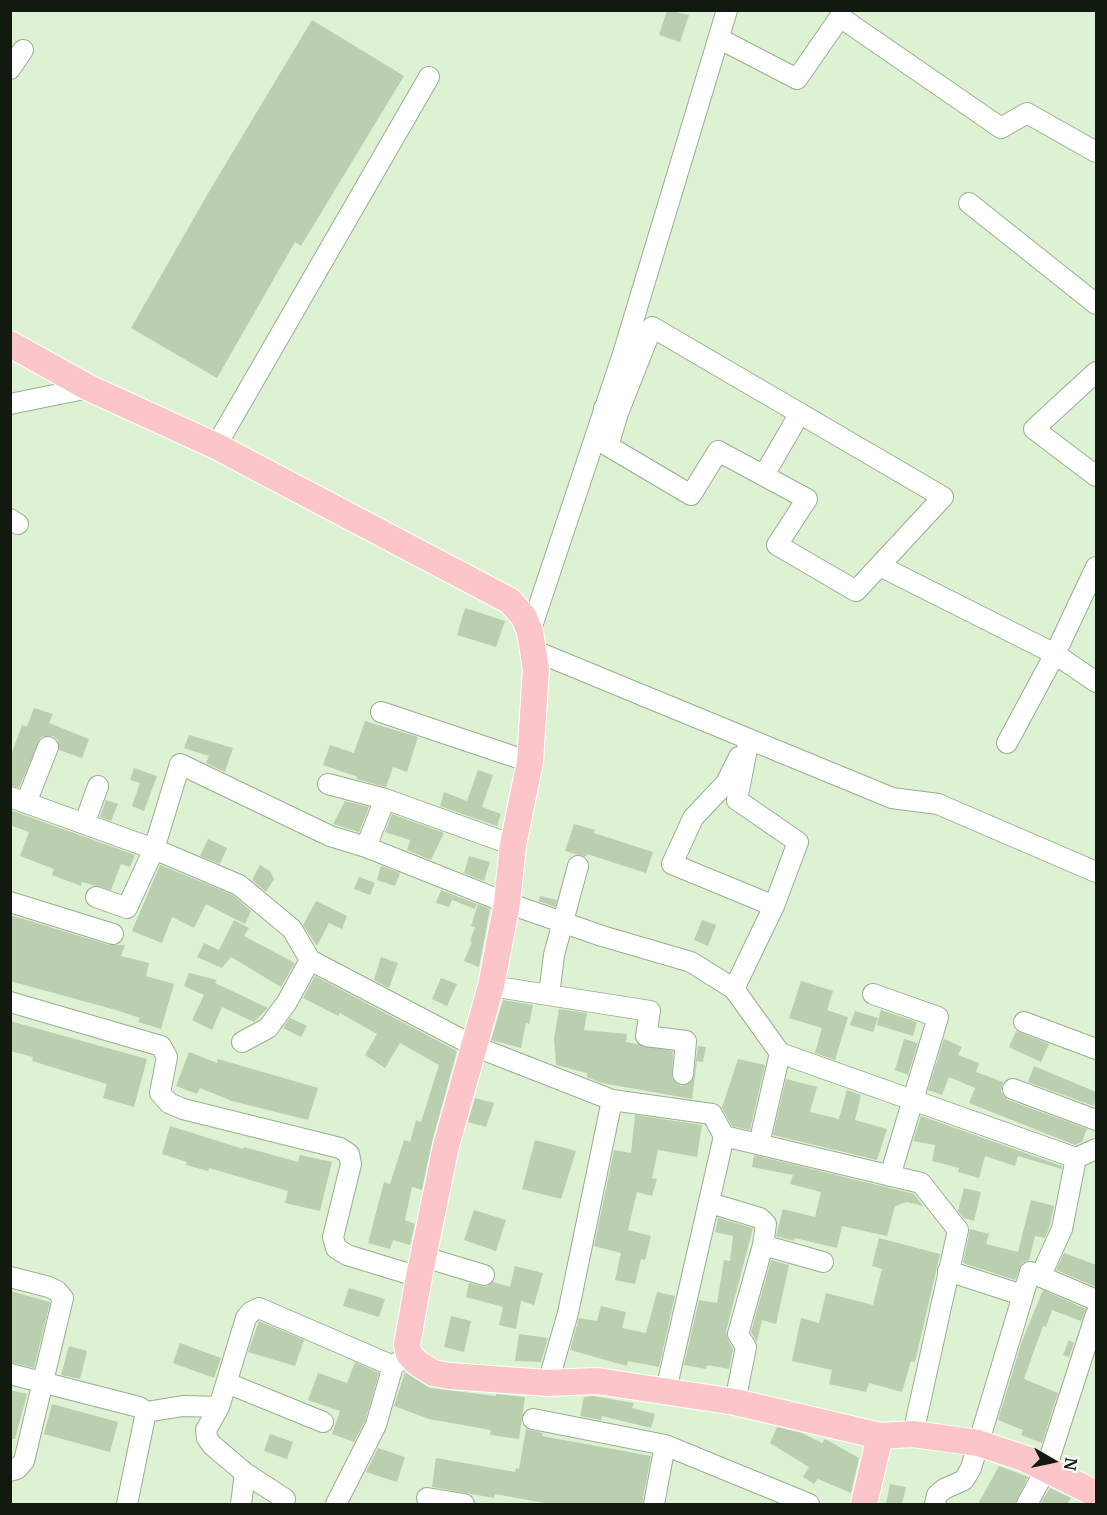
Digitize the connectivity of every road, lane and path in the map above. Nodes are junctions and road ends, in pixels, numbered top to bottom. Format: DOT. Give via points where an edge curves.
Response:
graph roads {
  1 [pos="727,10"];
  2 [pos="720,39"];
  3 [pos="23,50"];
  4 [pos="10,69"];
  5 [pos="429,77"];
  6 [pos="1096,152"];
  7 [pos="969,203"];
  8 [pos="1096,304"];
  9 [pos="10,344"];
  10 [pos="1096,372"];
  11 [pos="89,388"];
  12 [pos="10,404"];
  13 [pos="611,410"];
  14 [pos="800,413"];
  15 [pos="216,446"];
  16 [pos="764,475"];
  17 [pos="1096,476"];
  18 [pos="1096,567"];
  19 [pos="886,569"];
  20 [pos="533,641"];
  21 [pos="1055,654"];
  22 [pos="1096,682"];
  23 [pos="381,712"];
  24 [pos="748,739"];
  25 [pos="1007,743"];
  26 [pos="48,747"];
  27 [pos="530,762"];
  28 [pos="328,784"];
  29 [pos="98,786"];
  30 [pos="385,799"];
  31 [pos="18,800"];
  32 [pos="85,822"];
  33 [pos="513,845"];
  34 [pos="366,847"];
  35 [pos="154,849"];
  36 [pos="578,866"];
  37 [pos="1096,872"];
  38 [pos="96,897"];
  39 [pos="10,902"];
  40 [pos="507,903"];
  41 [pos="774,906"];
  42 [pos="564,923"];
  43 [pos="113,934"];
  44 [pos="310,960"];
  45 [pos="491,986"];
  46 [pos="734,989"];
  47 [pos="873,994"];
  48 [pos="549,995"];
  49 [pos="10,1002"];
  50 [pos="1024,1022"];
  51 [pos="242,1042"];
  52 [pos="474,1046"];
  53 [pos="1096,1049"];
  54 [pos="780,1053"];
  55 [pos="682,1074"];
  56 [pos="1013,1089"];
  57 [pos="912,1098"];
  58 [pos="612,1100"];
  59 [pos="1096,1120"];
  60 [pos="724,1136"];
  61 [pos="759,1144"];
  62 [pos="1096,1149"];
  63 [pos="1077,1158"];
  64 [pos="890,1176"];
  65 [pos="710,1203"];
  66 [pos="763,1245"];
  67 [pos="823,1262"];
  68 [pos="422,1267"];
  69 [pos="948,1271"];
  70 [pos="484,1275"];
  71 [pos="1041,1275"];
  72 [pos="10,1277"];
  73 [pos="1022,1294"];
  74 [pos="1096,1300"];
  75 [pos="1096,1314"];
  76 [pos="401,1360"];
  77 [pos="10,1374"];
  78 [pos="44,1383"];
  79 [pos="227,1383"];
  80 [pos="548,1383"];
  81 [pos="666,1390"];
  82 [pos="735,1402"];
  83 [pos="219,1407"];
  84 [pos="146,1412"];
  85 [pos="533,1419"];
  86 [pos="323,1422"];
  87 [pos="913,1434"];
  88 [pos="880,1436"];
  89 [pos="978,1443"];
  90 [pos="666,1445"];
  91 [pos="1046,1468"];
  92 [pos="10,1471"];
  93 [pos="245,1473"];
  94 [pos="1096,1494"];
  95 [pos="427,1498"];
  96 [pos="285,1499"];
  97 [pos="127,1504"];
  98 [pos="241,1504"];
  99 [pos="336,1504"];
  100 [pos="464,1504"];
  101 [pos="654,1504"];
  102 [pos="809,1504"];
  103 [pos="864,1504"];
  104 [pos="935,1504"];
  105 [pos="1027,1504"];
  1 -- 2 [label="street"];
  2 -- 6 [label="street" via="797,79 840,17 1001,129 1027,113"];
  2 -- 13 [label="street"];
  3 -- 4 [label="street"];
  5 -- 15 [label="street"];
  7 -- 8 [label="street"];
  9 -- 11 [label="main road"];
  10 -- 17 [label="street" via="1034,429"];
  11 -- 12 [label="street"];
  11 -- 15 [label="main road"];
  13 -- 14 [label="street" via="652,327"];
  13 -- 16 [label="street" via="608,446 691,495 718,450"];
  13 -- 20 [label="street"];
  14 -- 16 [label="street"];
  14 -- 16 [label="street" via="944,496 856,591 777,545 807,499"];
  15 -- 20 [label="main road" via="510,601 524,617"];
  18 -- 21 [label="street"];
  19 -- 21 [label="street"];
  20 -- 24 [label="street"];
  20 -- 27 [label="main road"];
  21 -- 22 [label="street"];
  21 -- 25 [label="street"];
  23 -- 27 [label="street"];
  24 -- 37 [label="street" via="892,798 938,804"];
  24 -- 41 [label="street" via="737,800 798,842"];
  24 -- 41 [label="street" via="726,783 693,818 672,864"];
  26 -- 31 [label="street"];
  27 -- 33 [label="main road"];
  28 -- 30 [label="street"];
  29 -- 32 [label="street"];
  30 -- 33 [label="street"];
  30 -- 34 [label="street"];
  31 -- 32 [label="street"];
  32 -- 35 [label="street"];
  33 -- 40 [label="main road"];
  34 -- 35 [label="street" via="330,836 180,764"];
  34 -- 40 [label="street"];
  35 -- 38 [label="street" via="127,908"];
  35 -- 44 [label="street" via="239,885 292,929"];
  36 -- 42 [label="street"];
  39 -- 43 [label="street"];
  40 -- 42 [label="street"];
  40 -- 45 [label="main road"];
  41 -- 46 [label="street"];
  42 -- 46 [label="street" via="691,962"];
  42 -- 48 [label="street" via="550,975"];
  44 -- 51 [label="street" via="268,1028"];
  44 -- 52 [label="street"];
  45 -- 48 [label="street"];
  45 -- 52 [label="main road"];
  46 -- 54 [label="street"];
  47 -- 57 [label="street" via="938,1017"];
  48 -- 55 [label="street" via="650,1011 646,1036 686,1041"];
  49 -- 68 [label="street" via="161,1046 167,1057 160,1093 183,1109 340,1148 349,1154 351,1164 333,1237 336,1248 347,1255"];
  50 -- 53 [label="street"];
  52 -- 58 [label="street"];
  52 -- 68 [label="main road" via="446,1146"];
  54 -- 57 [label="street"];
  54 -- 61 [label="street"];
  56 -- 59 [label="street"];
  57 -- 63 [label="street"];
  57 -- 64 [label="street"];
  58 -- 60 [label="street" via="712,1114"];
  58 -- 80 [label="street" via="568,1313"];
  60 -- 61 [label="street"];
  60 -- 65 [label="street"];
  61 -- 64 [label="street"];
  62 -- 63 [label="street"];
  63 -- 71 [label="street" via="1062,1229"];
  64 -- 69 [label="street" via="921,1183 958,1230"];
  65 -- 66 [label="street" via="764,1220"];
  65 -- 81 [label="street"];
  66 -- 67 [label="street"];
  66 -- 82 [label="street" via="738,1334 746,1347"];
  68 -- 70 [label="street"];
  68 -- 76 [label="main road"];
  69 -- 73 [label="street"];
  69 -- 87 [label="street"];
  71 -- 73 [label="street" via="1030,1272"];
  71 -- 74 [label="street"];
  72 -- 78 [label="street" via="49,1287 63,1298"];
  73 -- 89 [label="street"];
  75 -- 91 [label="street"];
  76 -- 79 [label="street" via="259,1308 246,1318"];
  76 -- 80 [label="main road" via="416,1362 433,1373"];
  76 -- 99 [label="street" via="376,1425"];
  77 -- 78 [label="street"];
  78 -- 84 [label="street"];
  78 -- 92 [label="street" via="24,1461"];
  79 -- 83 [label="street"];
  79 -- 86 [label="street"];
  80 -- 81 [label="main road" via="597,1381"];
  81 -- 82 [label="main road"];
  82 -- 88 [label="main road"];
  83 -- 84 [label="street" via="183,1406"];
  83 -- 93 [label="street" via="206,1430 207,1438"];
  84 -- 97 [label="street"];
  85 -- 90 [label="street"];
  87 -- 88 [label="main road"];
  87 -- 89 [label="main road"];
  88 -- 103 [label="main road"];
  89 -- 91 [label="main road"];
  89 -- 104 [label="street" via="964,1479 937,1495"];
  90 -- 101 [label="street"];
  90 -- 102 [label="street"];
  91 -- 94 [label="main road"];
  91 -- 105 [label="street"];
  93 -- 96 [label="street"];
  93 -- 98 [label="street"];
  95 -- 100 [label="street"];
}
